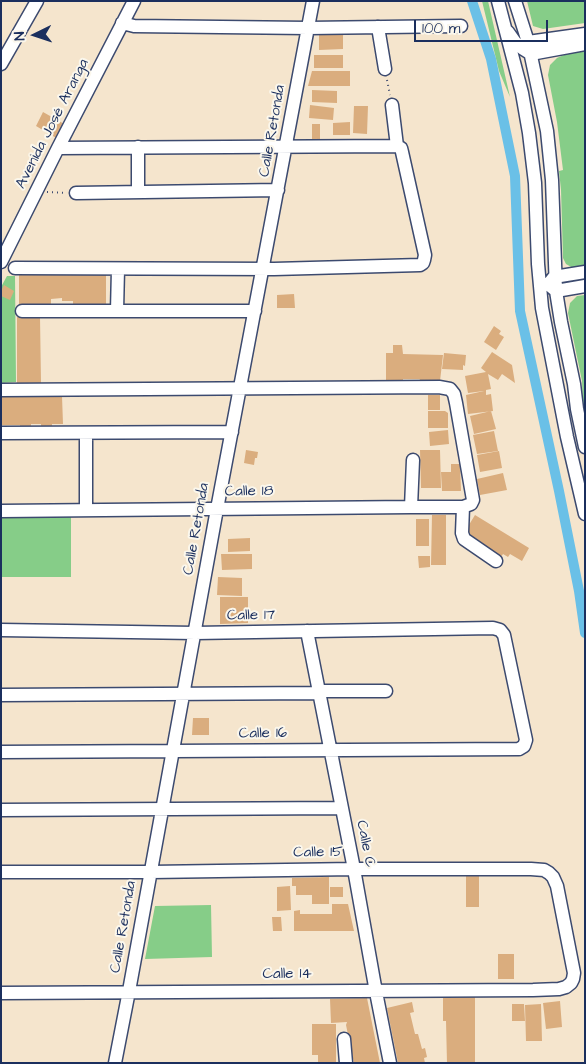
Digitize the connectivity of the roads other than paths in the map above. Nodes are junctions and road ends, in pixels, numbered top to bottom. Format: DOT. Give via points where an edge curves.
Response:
graph roads {
  1 [pos="37,1"];
  2 [pos="134,1"];
  3 [pos="313,1"];
  4 [pos="498,1"];
  5 [pos="515,1"];
  6 [pos="122,23"];
  7 [pos="505,25"];
  8 [pos="461,26"];
  9 [pos="378,27"];
  10 [pos="308,28"];
  11 [pos="585,34"];
  12 [pos="585,44"];
  13 [pos="527,48"];
  14 [pos="1,64"];
  15 [pos="385,70"];
  16 [pos="517,75"];
  17 [pos="392,105"];
  18 [pos="397,146"];
  19 [pos="138,147"];
  20 [pos="286,147"];
  21 [pos="58,148"];
  22 [pos="278,190"];
  23 [pos="138,192"];
  24 [pos="76,193"];
  25 [pos="1,262"];
  26 [pos="538,264"];
  27 [pos="15,268"];
  28 [pos="118,269"];
  29 [pos="263,269"];
  30 [pos="585,272"];
  31 [pos="553,284"];
  32 [pos="585,286"];
  33 [pos="542,308"];
  34 [pos="22,311"];
  35 [pos="117,311"];
  36 [pos="255,312"];
  37 [pos="240,389"];
  38 [pos="1,390"];
  39 [pos="232,432"];
  40 [pos="1,433"];
  41 [pos="86,433"];
  42 [pos="585,447"];
  43 [pos="412,460"];
  44 [pos="411,506"];
  45 [pos="464,507"];
  46 [pos="217,509"];
  47 [pos="86,510"];
  48 [pos="1,511"];
  49 [pos="585,514"];
  50 [pos="496,561"];
  51 [pos="2,630"];
  52 [pos="307,631"];
  53 [pos="195,633"];
  54 [pos="386,691"];
  55 [pos="319,692"];
  56 [pos="184,694"];
  57 [pos="1,695"];
  58 [pos="524,746"];
  59 [pos="331,750"];
  60 [pos="1,752"];
  61 [pos="173,752"];
  62 [pos="342,808"];
  63 [pos="163,809"];
  64 [pos="1,810"];
  65 [pos="354,869"];
  66 [pos="1,872"];
  67 [pos="151,872"];
  68 [pos="571,983"];
  69 [pos="1,992"];
  70 [pos="129,992"];
  71 [pos="376,992"];
  72 [pos="344,1039"];
  73 [pos="115,1063"];
  74 [pos="346,1063"];
  75 [pos="390,1063"];
  1 -- 14 [label="street"];
  2 -- 6 [label="street, Avenida José Aranga"];
  3 -- 10 [label="street, Calle Retonda"];
  4 -- 7 [label="street"];
  5 -- 13 [label="street"];
  6 -- 10 [label="street" via="134,26"];
  6 -- 21 [label="street, Avenida José Aranga"];
  7 -- 13 [label="street" via="515,42"];
  7 -- 16 [label="street"];
  8 -- 9 [label="street"];
  9 -- 10 [label="street"];
  9 -- 15 [label="street"];
  10 -- 20 [label="street, Calle Retonda"];
  11 -- 13 [label="street"];
  12 -- 13 [label="street"];
  13 -- 16 [label="street" via="519,57"];
  13 -- 31 [label="street" via="547,130 552,180"];
  16 -- 26 [label="street" via="535,183"];
  17 -- 18 [label="street"];
  18 -- 20 [label="street"];
  18 -- 29 [label="street" via="402,152 423,263 416,266"];
  19 -- 20 [label="street"];
  19 -- 21 [label="street"];
  19 -- 23 [label="street"];
  20 -- 22 [label="street, Calle Retonda"];
  21 -- 25 [label="street, Avenida José Aranga"];
  22 -- 23 [label="street"];
  22 -- 29 [label="street, Calle Retonda"];
  23 -- 24 [label="street"];
  26 -- 31 [label="street" via="541,275"];
  26 -- 33 [label="street"];
  27 -- 28 [label="street"];
  28 -- 29 [label="street"];
  28 -- 35 [label="street"];
  29 -- 36 [label="street, Calle Retonda"];
  30 -- 31 [label="street"];
  31 -- 32 [label="street"];
  31 -- 33 [label="street" via="542,295"];
  31 -- 42 [label="street"];
  33 -- 49 [label="street"];
  34 -- 35 [label="street"];
  35 -- 36 [label="street"];
  36 -- 37 [label="street, Calle Retonda"];
  37 -- 38 [label="street"];
  37 -- 39 [label="street, Calle Retonda"];
  37 -- 45 [label="street" via="450,389 456,403 473,500"];
  39 -- 41 [label="street"];
  39 -- 46 [label="street, Calle Retonda"];
  40 -- 41 [label="street"];
  41 -- 47 [label="street"];
  43 -- 44 [label="street"];
  44 -- 45 [label="street, Calle 18"];
  44 -- 46 [label="street, Calle 18"];
  45 -- 50 [label="street" via="464,539"];
  46 -- 47 [label="street, Calle 18"];
  46 -- 53 [label="street, Calle Retonda"];
  47 -- 48 [label="street, Calle 18"];
  51 -- 53 [label="street, Calle 17"];
  52 -- 53 [label="street, Calle 17"];
  52 -- 55 [label="street, Calle C"];
  52 -- 58 [label="street, Calle 17" via="500,630 504,636 526,740"];
  53 -- 56 [label="street, Calle Retonda"];
  54 -- 55 [label="street"];
  55 -- 56 [label="street"];
  55 -- 59 [label="street, Calle C"];
  56 -- 57 [label="street"];
  56 -- 61 [label="street, Calle Retonda"];
  58 -- 59 [label="street, Calle 16" via="519,749"];
  59 -- 61 [label="street, Calle 16"];
  59 -- 62 [label="street, Calle C"];
  60 -- 61 [label="street, Calle 16"];
  61 -- 63 [label="street, Calle Retonda"];
  62 -- 63 [label="street"];
  62 -- 65 [label="street, Calle C"];
  63 -- 64 [label="street"];
  63 -- 67 [label="street, Calle Retonda"];
  65 -- 67 [label="street, Calle 15"];
  65 -- 68 [label="street, Calle 15" via="544,870 557,886 574,973"];
  65 -- 71 [label="street, Calle C"];
  66 -- 67 [label="street, Calle 15"];
  67 -- 70 [label="street, Calle Retonda"];
  68 -- 71 [label="street, Calle 14" via="559,989"];
  69 -- 70 [label="street, Calle 14"];
  70 -- 71 [label="street, Calle 14"];
  70 -- 73 [label="street, Calle Retonda"];
  71 -- 75 [label="street, Calle C"];
  72 -- 74 [label="street"];
}
